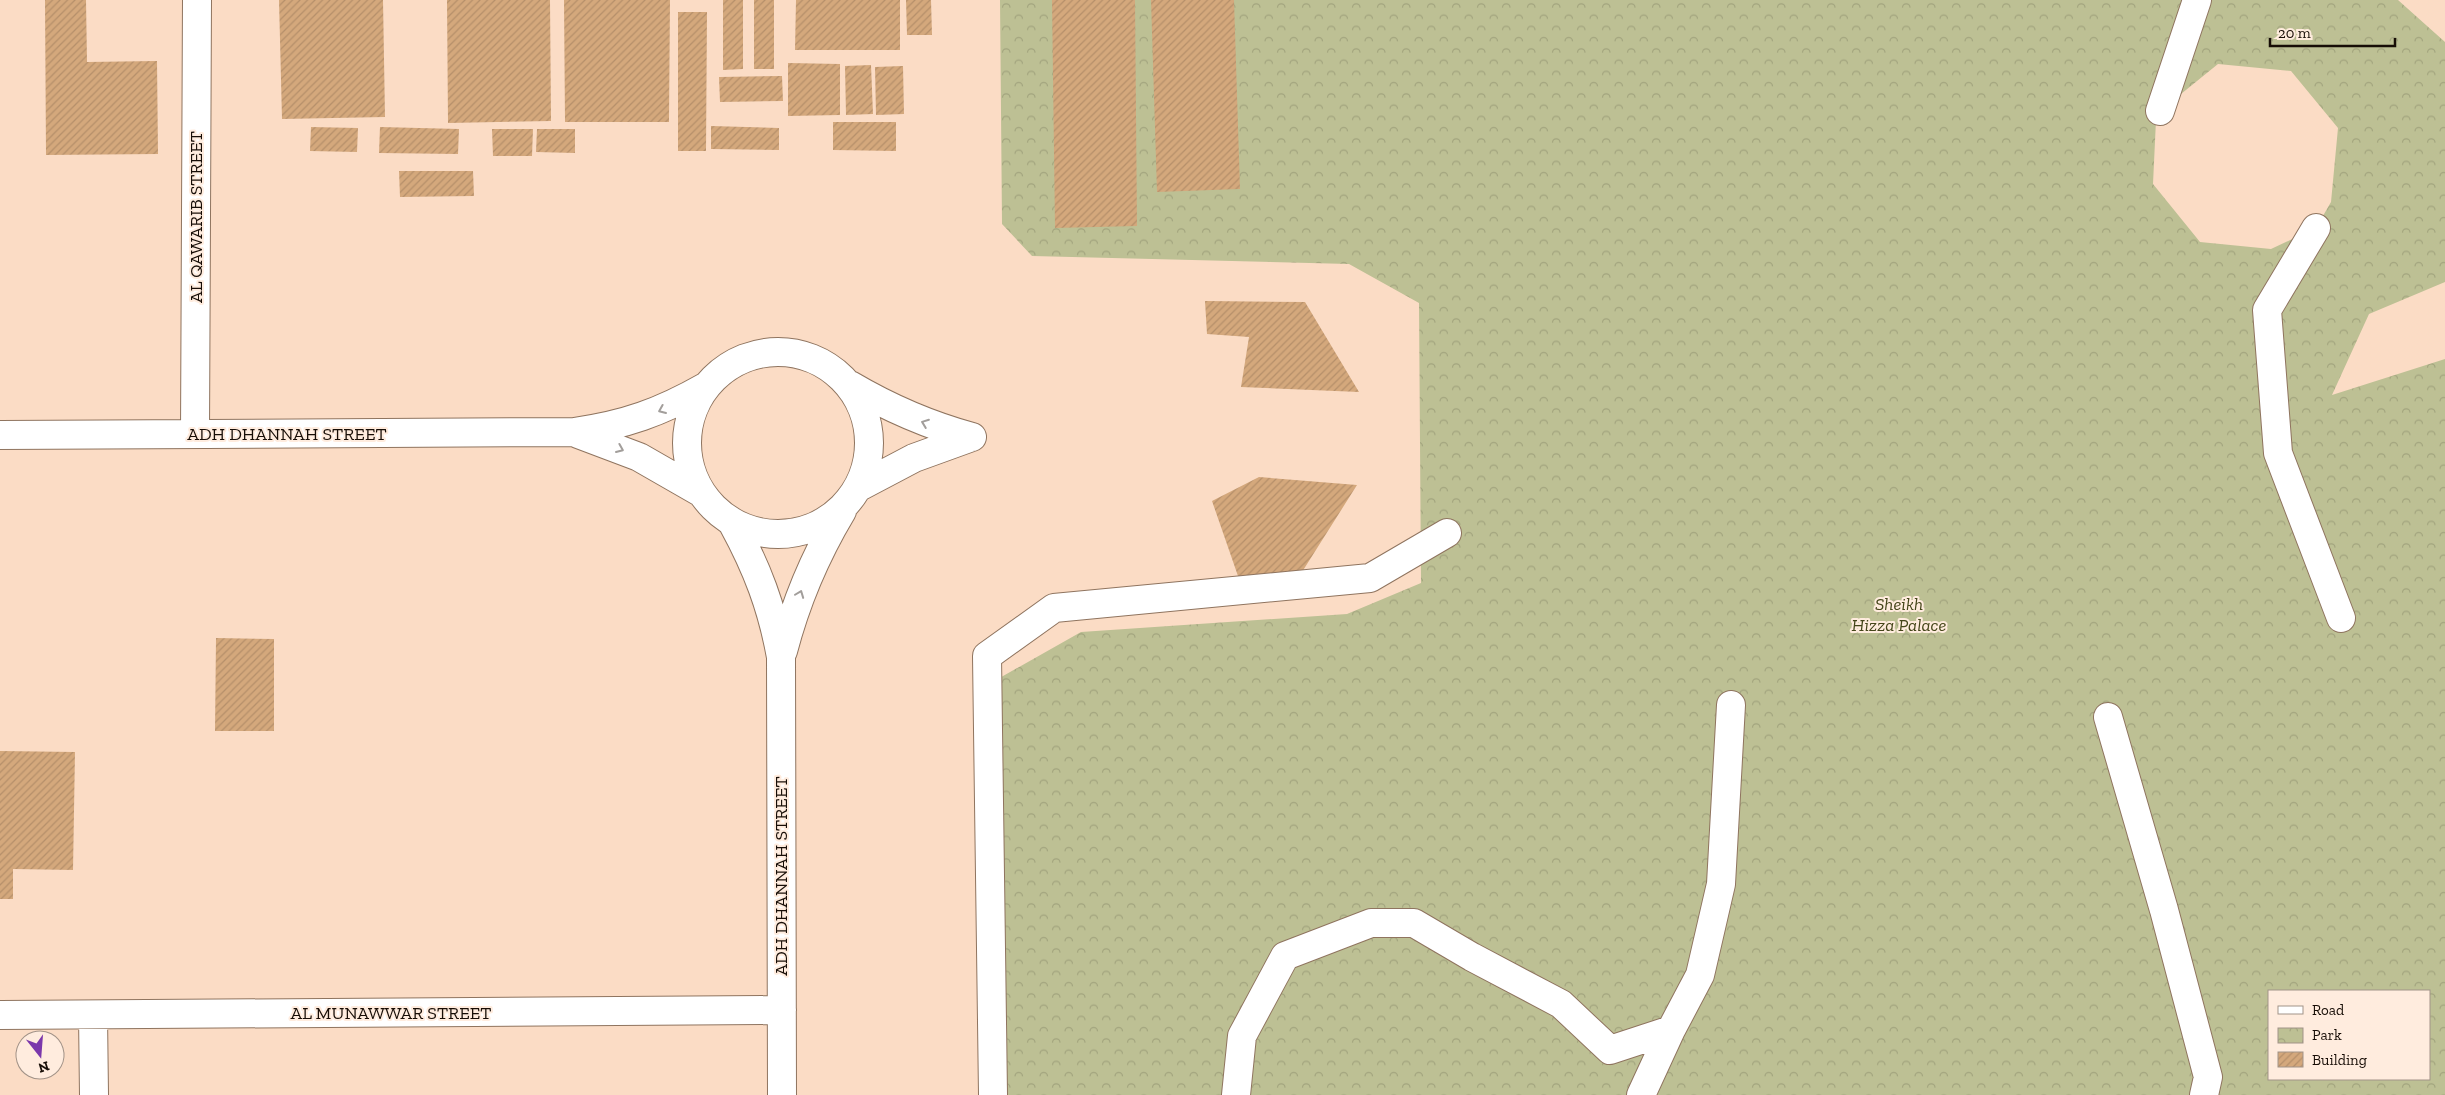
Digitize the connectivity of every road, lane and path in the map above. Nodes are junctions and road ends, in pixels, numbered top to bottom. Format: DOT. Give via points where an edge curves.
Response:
graph roads {
  1 [pos="197,0"];
  2 [pos="2197,0"];
  3 [pos="2160,111"];
  4 [pos="2316,228"];
  5 [pos="847,383"];
  6 [pos="705,387"];
  7 [pos="574,432"];
  8 [pos="195,434"];
  9 [pos="0,435"];
  10 [pos="700,492"];
  11 [pos="852,496"];
  12 [pos="733,524"];
  13 [pos="1447,533"];
  14 [pos="2341,618"];
  15 [pos="781,657"];
  16 [pos="1731,705"];
  17 [pos="2108,717"];
  18 [pos="782,1010"];
  19 [pos="0,1015"];
  20 [pos="93,1015"];
  21 [pos="1671,1030"];
  22 [pos="94,1095"];
  23 [pos="782,1095"];
  24 [pos="993,1095"];
  25 [pos="1236,1095"];
  26 [pos="1641,1095"];
  27 [pos="2204,1095"];
  1 -- 8 [label="street, AL QAWARIB STREET"];
  2 -- 3 [label="street"];
  4 -- 14 [label="street" via="2267,310 2278,453"];
  5 -- 6 [label="street" via="827,365 802,355 775,351 749,356 725,368"];
  5 -- 11 [label="street, ADH DHANNAH STREET" via="862,406 869,433 868,461"];
  11 -- 5 [label="street, one-way" via="914,458 972,437 907,416"];
  6 -- 7 [label="street, ADH DHANNAH STREET, one-way" via="675,405 642,418 610,428"];
  6 -- 10 [label="street" via="691,411 686,438 688,466"];
  7 -- 8 [label="street, ADH DHANNAH STREET"];
  7 -- 10 [label="street, ADH DHANNAH STREET, one-way" via="639,458"];
  8 -- 9 [label="street, ADH DHANNAH STREET"];
  10 -- 12 [label="street" via="714,510"];
  11 -- 12 [label="street" via="827,521 804,531 780,535 756,533"];
  15 -- 11 [label="street, ADH DHANNAH STREET, one-way" via="791,617 806,578"];
  12 -- 15 [label="street, ADH DHANNAH STREET" via="764,588"];
  13 -- 24 [label="street" via="1370,578 1054,608 987,656"];
  15 -- 18 [label="street, ADH DHANNAH STREET"];
  16 -- 21 [label="street" via="1721,884 1700,975"];
  17 -- 27 [label="street" via="2208,1077"];
  18 -- 20 [label="street, AL MUNAWWAR STREET"];
  18 -- 23 [label="street, ADH DHANNAH STREET"];
  19 -- 20 [label="street, AL MUNAWWAR STREET"];
  20 -- 22 [label="street"];
  21 -- 25 [label="street" via="1610,1050 1561,1004 1414,924 1371,923 1285,956 1242,1036"];
  21 -- 26 [label="street"];
}
